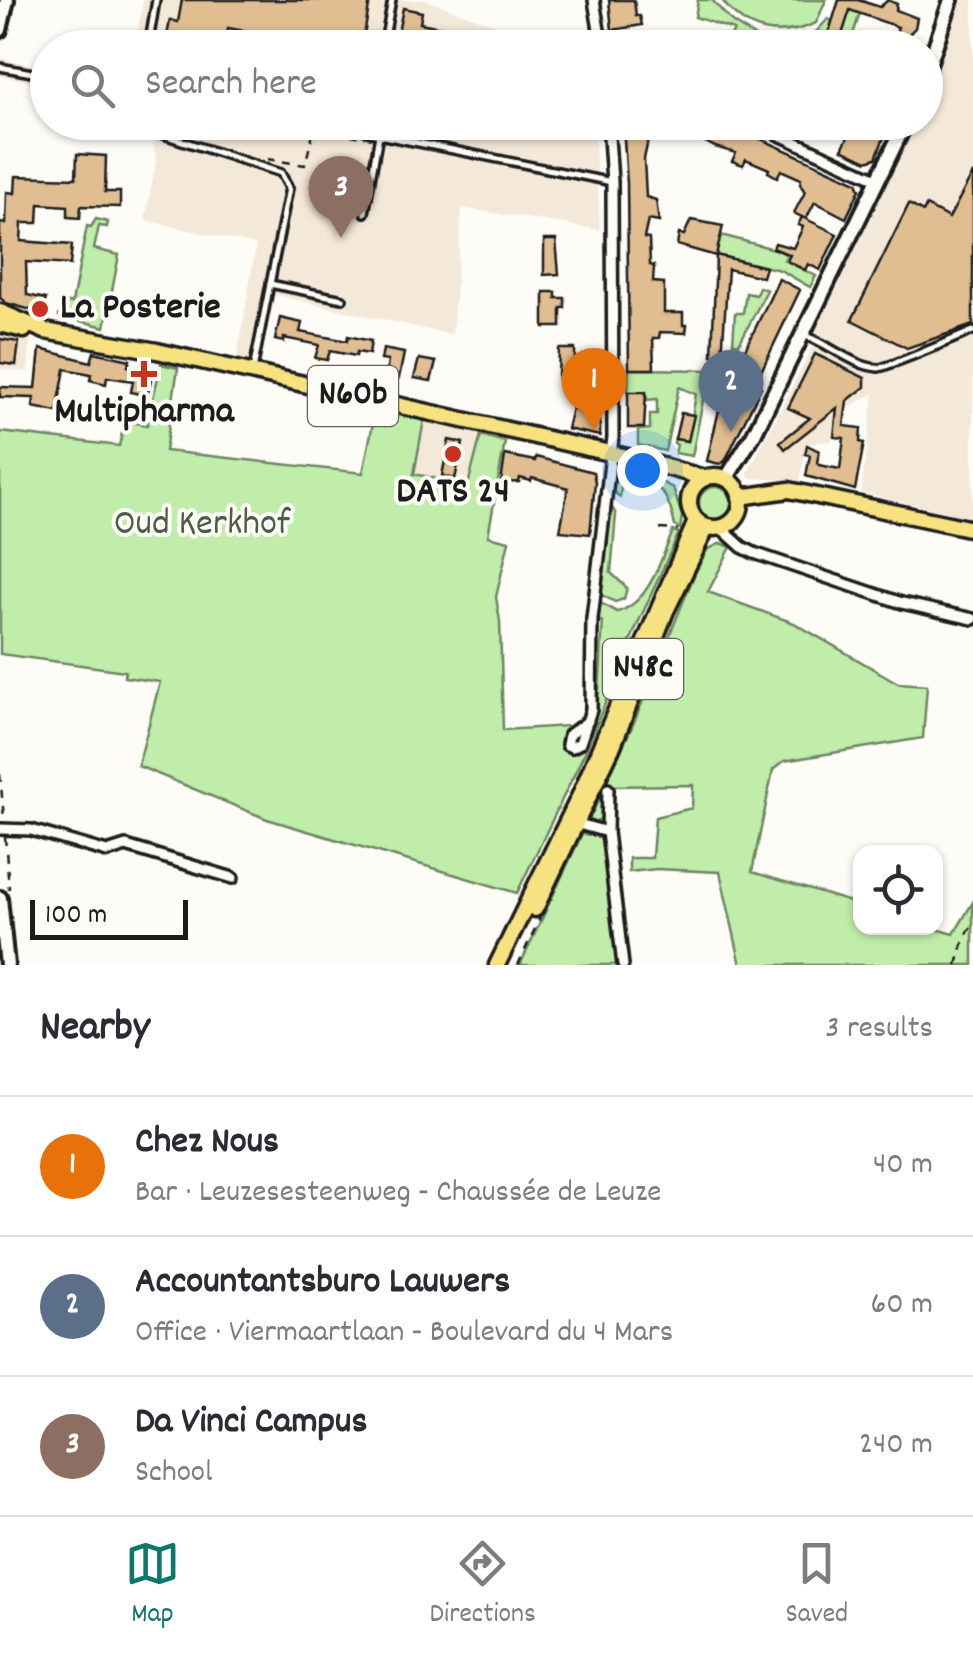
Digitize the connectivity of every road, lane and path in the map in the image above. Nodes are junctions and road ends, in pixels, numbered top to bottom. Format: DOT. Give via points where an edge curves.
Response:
graph roads {
  1 [pos="7,0"];
  2 [pos="156,0"];
  3 [pos="392,0"];
  4 [pos="594,0"];
  5 [pos="950,0"];
  6 [pos="0,30"];
  7 [pos="151,30"];
  8 [pos="386,30"];
  9 [pos="599,30"];
  10 [pos="940,30"];
  11 [pos="0,67"];
  12 [pos="30,73"];
  13 [pos="179,140"];
  14 [pos="311,140"];
  15 [pos="378,140"];
  16 [pos="404,140"];
  17 [pos="609,140"];
  18 [pos="791,140"];
  19 [pos="898,140"];
  20 [pos="258,158"];
  21 [pos="879,180"];
  22 [pos="612,182"];
  23 [pos="365,213"];
  24 [pos="270,284"];
  25 [pos="343,299"];
  26 [pos="0,312"];
  27 [pos="0,324"];
  28 [pos="45,331"];
  29 [pos="973,331"];
  30 [pos="803,335"];
  31 [pos="253,373"];
  32 [pos="610,454"];
  33 [pos="660,465"];
  34 [pos="705,478"];
  35 [pos="726,479"];
  36 [pos="690,494"];
  37 [pos="740,497"];
  38 [pos="708,525"];
  39 [pos="660,529"];
  40 [pos="973,529"];
  41 [pos="682,532"];
  42 [pos="973,619"];
  43 [pos="588,721"];
  44 [pos="0,774"];
  45 [pos="608,789"];
  46 [pos="572,822"];
  47 [pos="2,828"];
  48 [pos="607,832"];
  49 [pos="233,878"];
  50 [pos="5,892"];
  51 [pos="973,923"];
  52 [pos="7,965"];
  53 [pos="497,965"];
  54 [pos="506,965"];
  55 [pos="623,965"];
  56 [pos="958,965"];
  1 -- 6 [label="street"];
  2 -- 7 [label="lane"];
  3 -- 8 [label="lane"];
  4 -- 9 [label="street"];
  5 -- 10 [label="street"];
  11 -- 12 [label="lane"];
  13 -- 24 [label="lane" via="281,172 289,188"];
  14 -- 20 [label="path" via="305,165"];
  15 -- 23 [label="lane"];
  16 -- 22 [label="lane"];
  17 -- 22 [label="street"];
  18 -- 21 [label="street"];
  19 -- 21 [label="street"];
  21 -- 30 [label="street"];
  22 -- 32 [label="street"];
  24 -- 25 [label="lane"];
  24 -- 31 [label="lane"];
  26 -- 28 [label="main road, N60b"];
  27 -- 28 [label="main road, N60b"];
  28 -- 31 [label="main road, N60b"];
  29 -- 30 [label="lane" via="878,368"];
  30 -- 35 [label="street"];
  31 -- 32 [label="main road, N60b"];
  32 -- 33 [label="main road, N60b"];
  32 -- 43 [label="street"];
  33 -- 34 [label="main road, N60b"];
  33 -- 36 [label="main road"];
  34 -- 35 [label="main road, N60b"];
  34 -- 36 [label="main road"];
  35 -- 37 [label="main road"];
  36 -- 38 [label="main road" via="690,510"];
  37 -- 38 [label="main road" via="738,514"];
  37 -- 40 [label="main road" via="788,490"];
  38 -- 42 [label="street" via="754,553 902,603"];
  38 -- 46 [label="main road, N48c" via="612,748"];
  39 -- 41 [label="path"];
  44 -- 47 [label="path"];
  45 -- 48 [label="street"];
  46 -- 48 [label="street"];
  46 -- 53 [label="main road, N48c"];
  46 -- 54 [label="main road, N48c"];
  47 -- 49 [label="street" via="106,852 126,846"];
  47 -- 50 [label="path"];
  48 -- 55 [label="street"];
  50 -- 52 [label="street"];
  51 -- 56 [label="path"];
}
